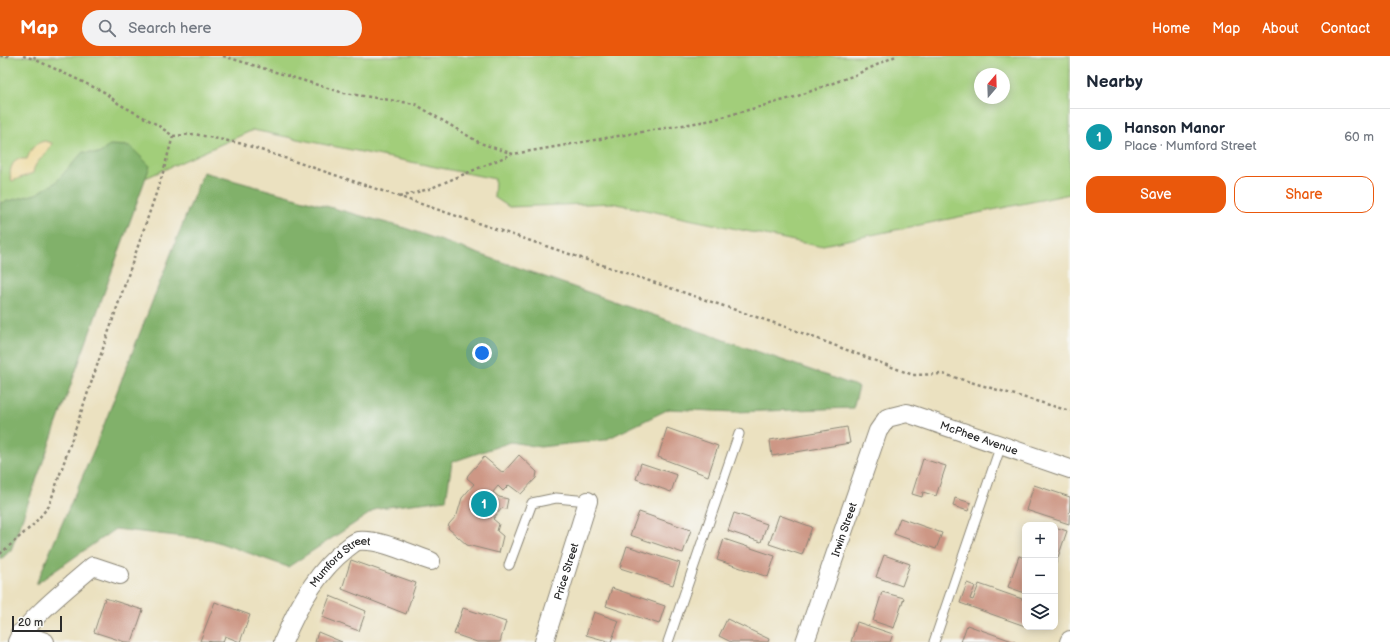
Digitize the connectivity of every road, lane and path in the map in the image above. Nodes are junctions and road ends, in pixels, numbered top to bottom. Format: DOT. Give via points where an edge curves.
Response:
graph roads {
  1 [pos="0,56"];
  2 [pos="10,56"];
  3 [pos="23,56"];
  4 [pos="222,56"];
  5 [pos="896,56"];
  6 [pos="34,58"];
  7 [pos="173,136"];
  8 [pos="513,154"];
  9 [pos="399,197"];
  10 [pos="1070,410"];
  11 [pos="887,418"];
  12 [pos="739,434"];
  13 [pos="1001,445"];
  14 [pos="1070,469"];
  15 [pos="588,501"];
  16 [pos="0,554"];
  17 [pos="432,561"];
  18 [pos="509,565"];
  19 [pos="120,575"];
  20 [pos="19,638"];
  21 [pos="45,642"];
  22 [pos="283,642"];
  23 [pos="544,642"];
  24 [pos="668,642"];
  25 [pos="805,642"];
  26 [pos="934,642"];
  1 -- 2 [label="path"];
  3 -- 6 [label="path"];
  4 -- 8 [label="path" via="344,93 415,104 480,143"];
  5 -- 8 [label="path" via="855,75 795,97 712,120"];
  6 -- 7 [label="path" via="104,92 119,104"];
  7 -- 9 [label="path" via="194,134 243,144"];
  7 -- 16 [label="path" via="162,176 49,506 33,525"];
  8 -- 9 [label="path" via="429,189"];
  9 -- 10 [label="path" via="786,327 913,375 942,374"];
  11 -- 13 [label="street, McPhee Avenue" via="907,413"];
  11 -- 25 [label="street, Irwin Street" via="878,431"];
  12 -- 24 [label="lane"];
  13 -- 14 [label="street, McPhee Avenue"];
  13 -- 26 [label="lane"];
  15 -- 18 [label="lane" via="556,498 532,503"];
  15 -- 23 [label="street, Price Street"];
  17 -- 22 [label="street, Mumford Street" via="375,542 356,541 331,561 312,586 290,624"];
  19 -- 20 [label="street" via="93,566"];
  20 -- 21 [label="street"];
}
